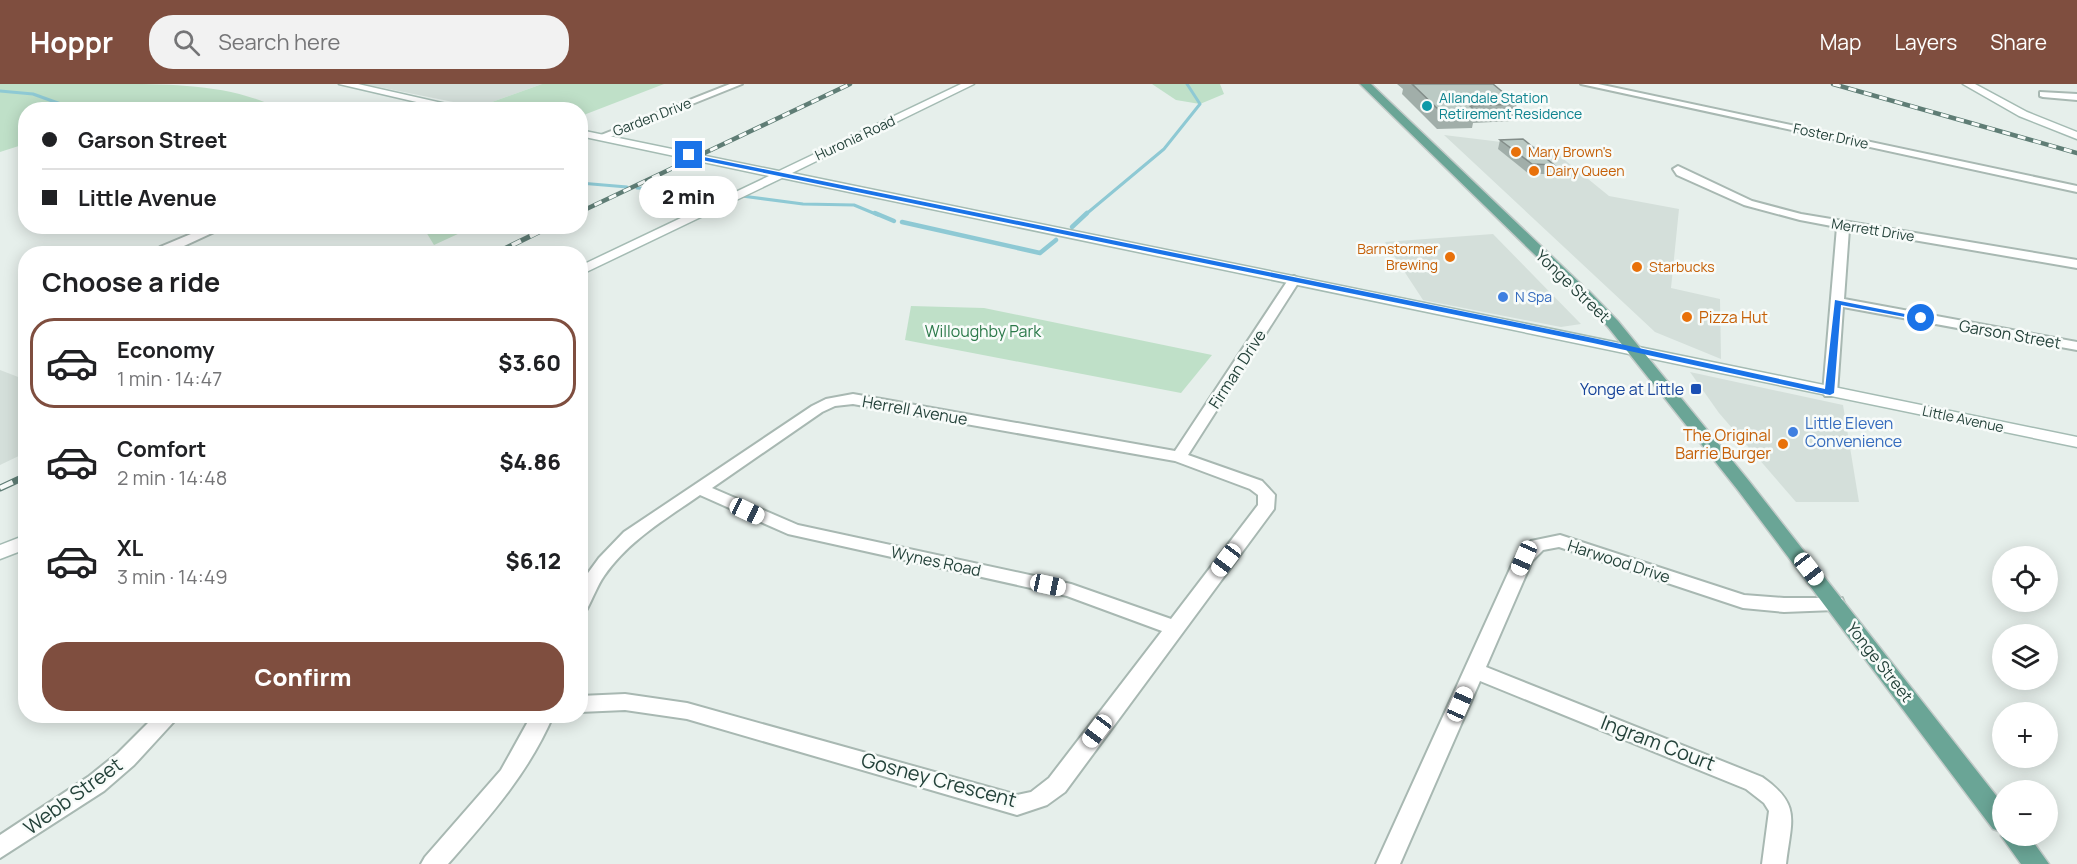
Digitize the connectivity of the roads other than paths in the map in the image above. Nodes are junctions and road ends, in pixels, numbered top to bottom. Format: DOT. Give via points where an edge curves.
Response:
graph roads {
  1 [pos="344,84"];
  2 [pos="738,84"];
  3 [pos="969,84"];
  4 [pos="1365,84"];
  5 [pos="1585,84"];
  6 [pos="1968,84"];
  7 [pos="2043,94"];
  8 [pos="2077,96"];
  9 [pos="430,102"];
  10 [pos="588,135"];
  11 [pos="2077,136"];
  12 [pos="601,137"];
  13 [pos="1678,169"];
  14 [pos="780,174"];
  15 [pos="2077,189"];
  16 [pos="1843,225"];
  17 [pos="202,234"];
  18 [pos="174,246"];
  19 [pos="2077,264"];
  20 [pos="588,267"];
  21 [pos="1293,280"];
  22 [pos="1838,302"];
  23 [pos="2077,346"];
  24 [pos="1634,350"];
  25 [pos="1830,393"];
  26 [pos="2077,442"];
  27 [pos="1179,457"];
  28 [pos="699,488"];
  29 [pos="18,545"];
  30 [pos="0,553"];
  31 [pos="588,589"];
  32 [pos="1835,603"];
  33 [pos="1175,628"];
  34 [pos="1474,671"];
  35 [pos="588,704"];
  36 [pos="161,723"];
  37 [pos="539,723"];
  38 [pos="1992,808"];
  39 [pos="2022,846"];
  40 [pos="0,848"];
  41 [pos="433,864"];
  42 [pos="1388,864"];
  43 [pos="1774,864"];
  44 [pos="2036,864"];
  1 -- 9 [label="street"];
  2 -- 12 [label="street, Garden Drive"];
  3 -- 14 [label="street, Huronia Road"];
  4 -- 24 [label="main road, Yonge Street" via="1581,291"];
  5 -- 15 [label="street, Foster Drive"];
  6 -- 11 [label="street" via="2023,114"];
  7 -- 8 [label="street"];
  10 -- 12 [label="street, Little Avenue"];
  12 -- 14 [label="street, Little Avenue"];
  13 -- 16 [label="street, Merrett Drive" via="1749,203"];
  14 -- 20 [label="street, Huronia Road"];
  14 -- 21 [label="street, Little Avenue"];
  16 -- 19 [label="street, Merrett Drive"];
  16 -- 22 [label="street"];
  17 -- 18 [label="street"];
  21 -- 24 [label="street, Little Avenue"];
  21 -- 27 [label="street, Firman Drive"];
  22 -- 23 [label="street, Garson Street"];
  22 -- 25 [label="street"];
  24 -- 25 [label="street, Little Avenue"];
  24 -- 32 [label="main road, Yonge Street"];
  25 -- 26 [label="street, Little Avenue"];
  27 -- 28 [label="street, Herrell Avenue" via="853,399 817,409"];
  27 -- 33 [label="street, Gosney Crescent" via="1256,484 1266,492 1268,501"];
  28 -- 31 [label="street, Herrell Avenue" via="617,548"];
  28 -- 33 [label="street, Wynes Road" via="794,530 1071,590"];
  29 -- 30 [label="street"];
  32 -- 34 [label="street, Harwood Drive" via="1784,605 1743,601 1560,541 1545,542 1524,558"];
  32 -- 38 [label="main road, Yonge Street"];
  33 -- 35 [label="street, Gosney Crescent" via="1057,785 1040,800 1017,805 687,711 624,702"];
  34 -- 42 [label="street, Harwood Drive"];
  34 -- 43 [label="street, Ingram Court" via="1754,783 1772,796 1781,810"];
  36 -- 40 [label="street, Webb Street" via="96,784"];
  37 -- 41 [label="street" via="510,773"];
  39 -- 44 [label="main road"];
}
